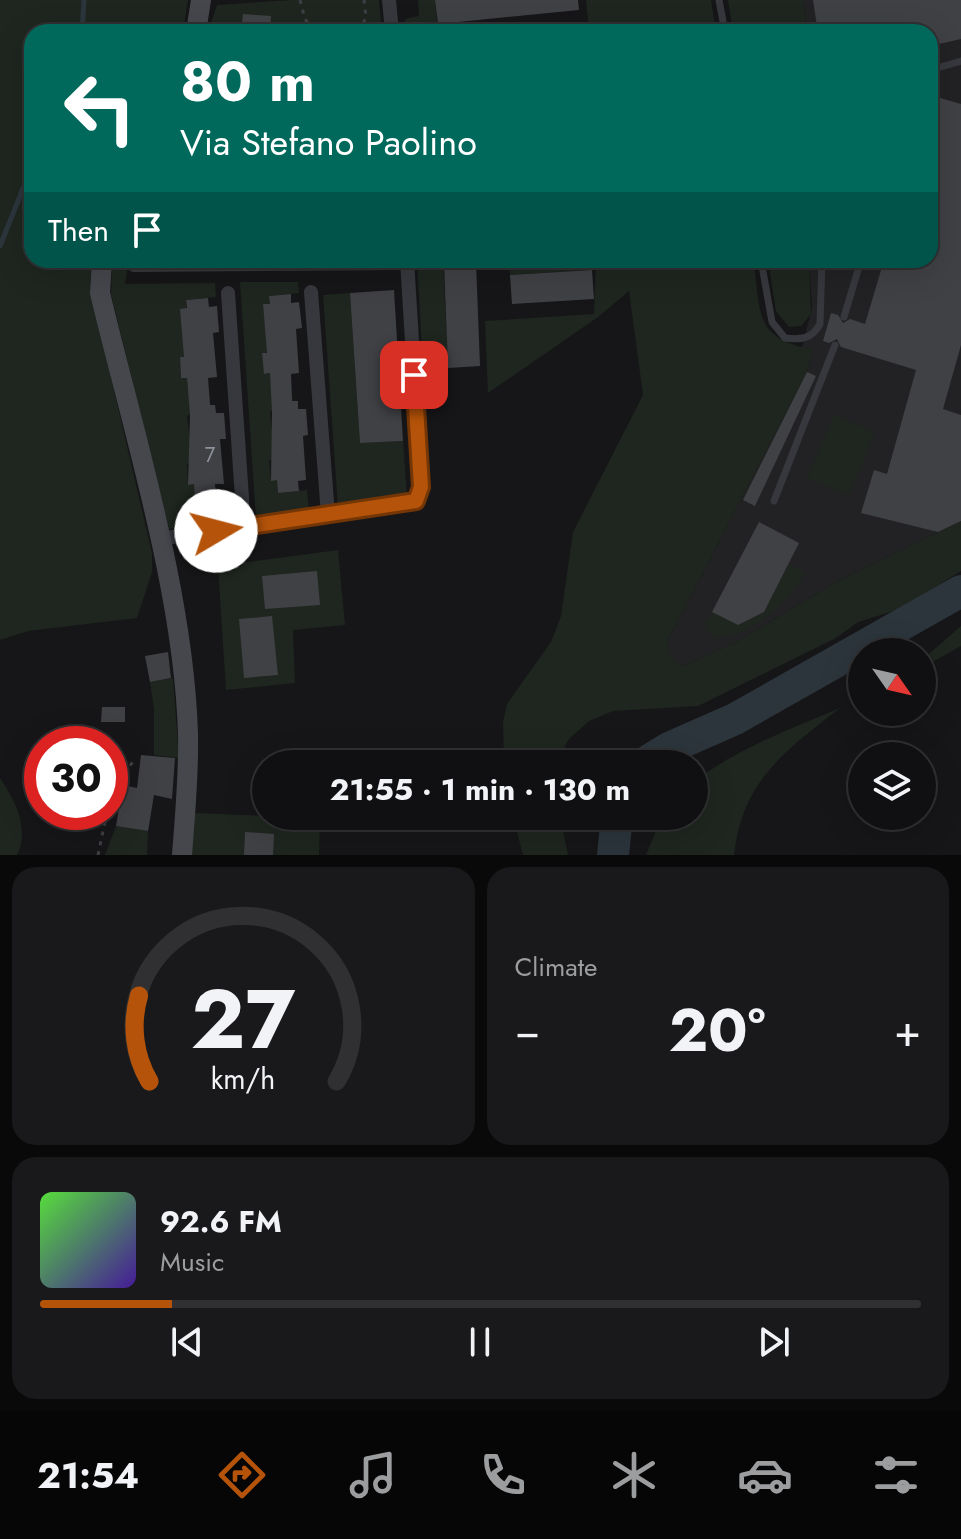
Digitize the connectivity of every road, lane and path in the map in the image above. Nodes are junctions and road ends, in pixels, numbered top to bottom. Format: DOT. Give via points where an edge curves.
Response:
graph roads {
  1 [pos="201,0"];
  2 [pos="300,0"];
  3 [pos="364,0"];
  4 [pos="389,0"];
  5 [pos="719,0"];
  6 [pos="197,24"];
  7 [pos="309,24"];
  8 [pos="363,24"];
  9 [pos="391,24"];
  10 [pos="724,24"];
  11 [pos="961,61"];
  12 [pos="938,68"];
  13 [pos="102,268"];
  14 [pos="407,268"];
  15 [pos="762,268"];
  16 [pos="822,268"];
  17 [pos="859,268"];
  18 [pos="311,292"];
  19 [pos="228,293"];
  20 [pos="844,317"];
  21 [pos="835,345"];
  22 [pos="774,501"];
  23 [pos="328,515"];
  24 [pos="244,527"];
  25 [pos="159,539"];
  26 [pos="133,762"];
  27 [pos="128,768"];
  28 [pos="103,830"];
  29 [pos="98,855"];
  30 [pos="182,855"];
  1 -- 6 [label="street"];
  2 -- 7 [label="path"];
  3 -- 8 [label="path"];
  4 -- 9 [label="street"];
  5 -- 10 [label="lane"];
  11 -- 12 [label="lane"];
  13 -- 25 [label="street" via="100,293"];
  14 -- 23 [label="street" via="418,499"];
  15 -- 16 [label="lane" via="772,322 785,338 796,340 807,338 820,324"];
  17 -- 20 [label="lane"];
  18 -- 23 [label="street"];
  19 -- 24 [label="street"];
  21 -- 22 [label="lane"];
  23 -- 24 [label="street"];
  24 -- 25 [label="street"];
  25 -- 30 [label="street" via="186,702"];
  26 -- 27 [label="path"];
  28 -- 29 [label="path"];
}
